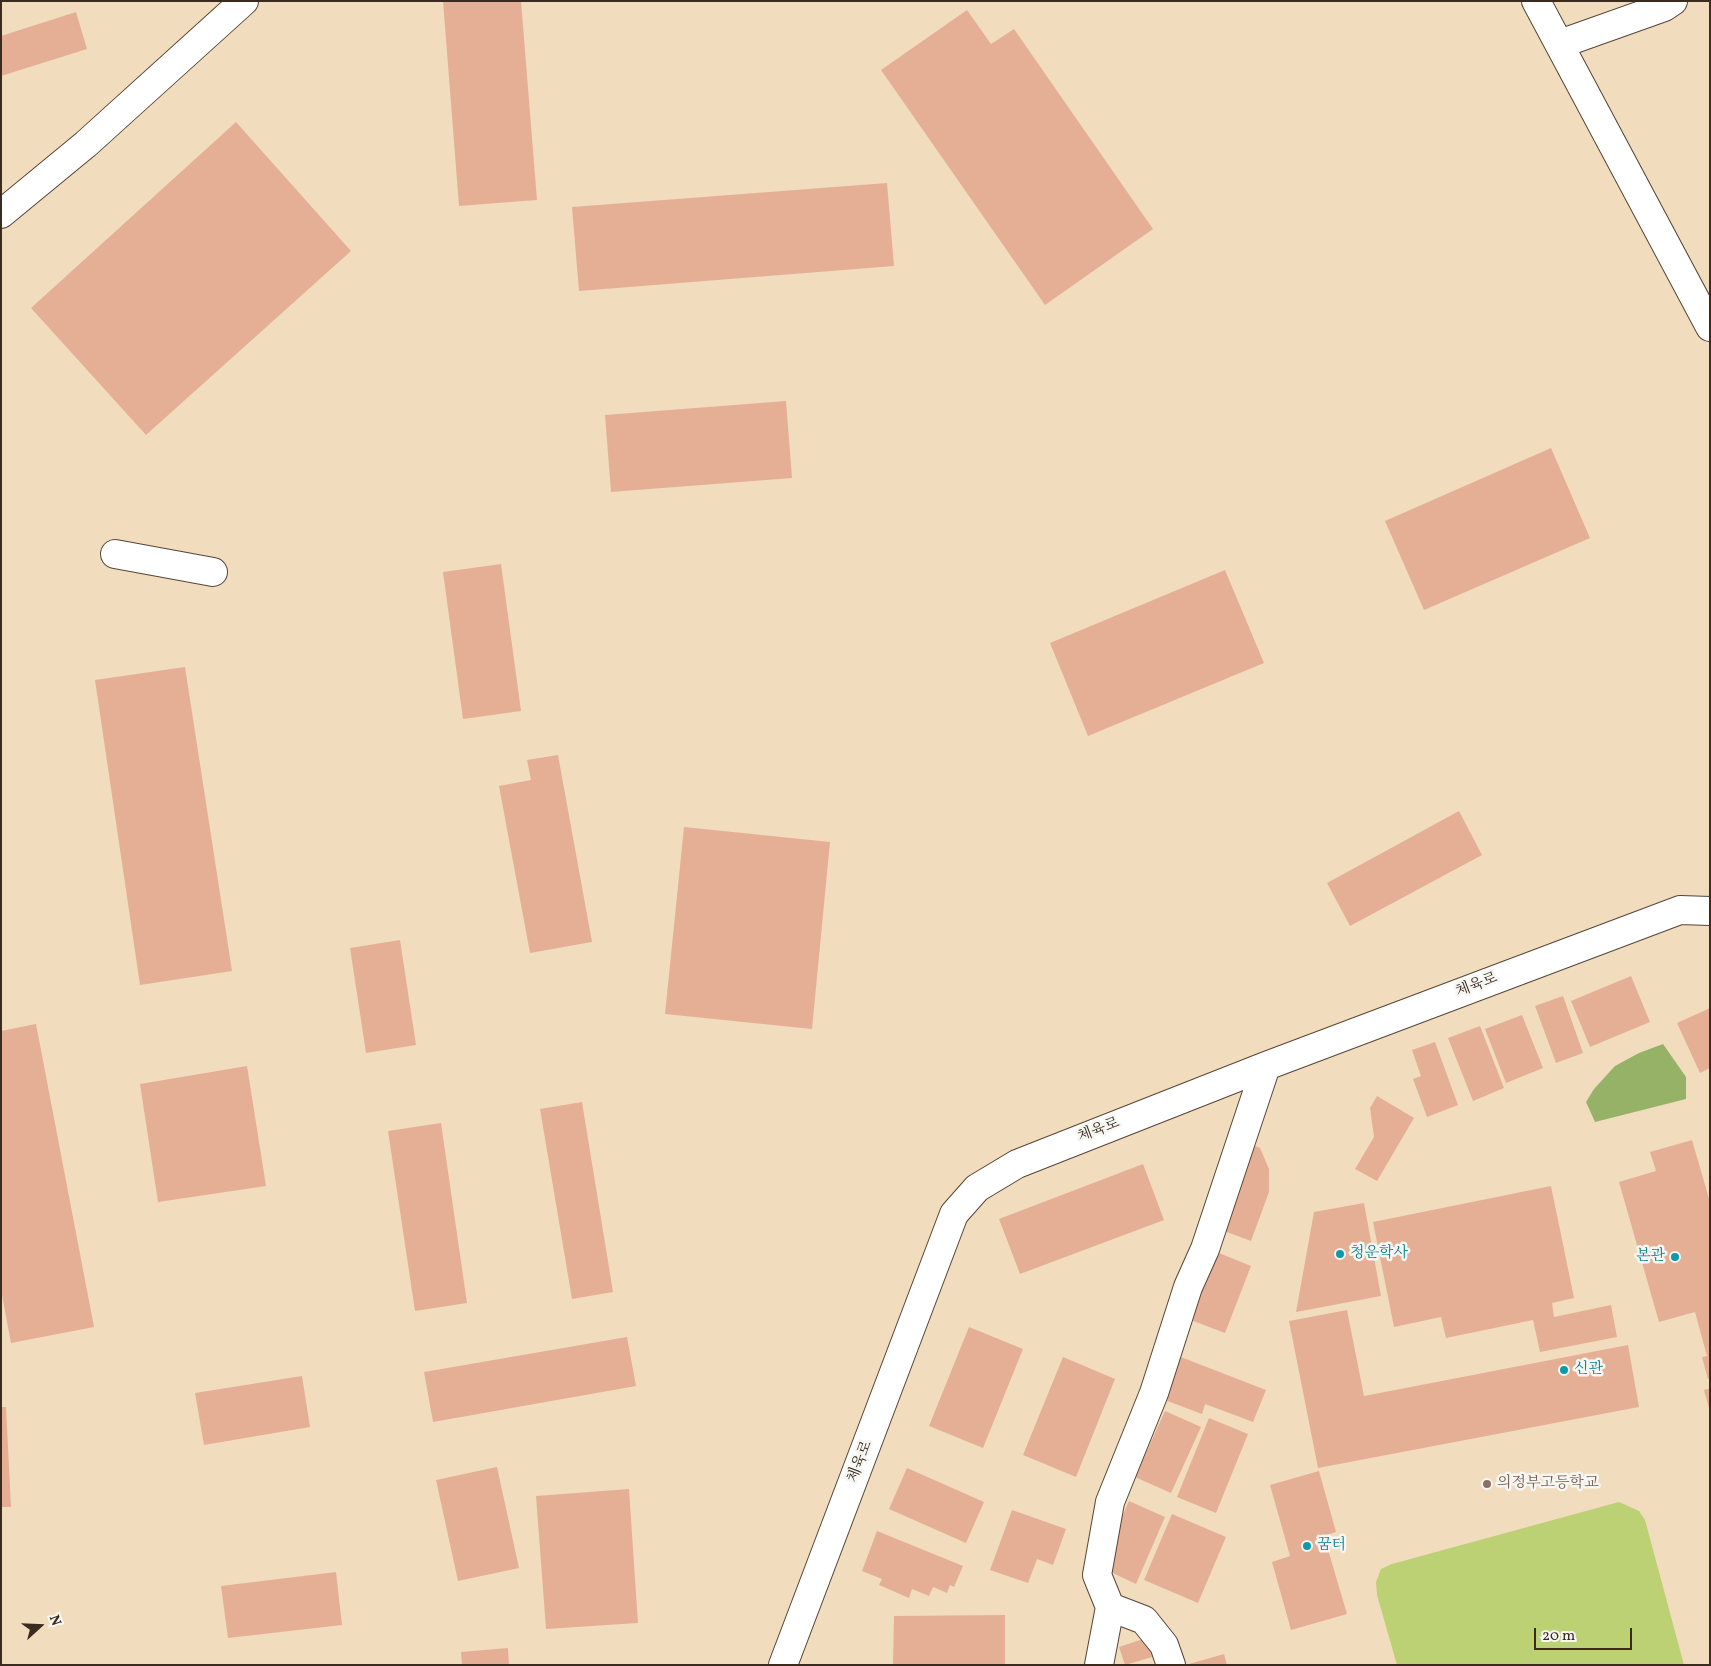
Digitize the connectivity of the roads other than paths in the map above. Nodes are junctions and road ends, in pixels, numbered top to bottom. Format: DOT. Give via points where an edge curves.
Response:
graph roads {
  1 [pos="244,1"];
  2 [pos="1536,1"];
  3 [pos="1673,1"];
  4 [pos="1560,44"];
  5 [pos="1,214"];
  6 [pos="1710,327"];
  7 [pos="115,554"];
  8 [pos="213,572"];
  9 [pos="1710,911"];
  10 [pos="1266,1066"];
  11 [pos="1110,1607"];
  12 [pos="783,1665"];
  13 [pos="1099,1665"];
  14 [pos="1171,1665"];
  1 -- 5 [label="street" via="86,144"];
  2 -- 4 [label="street"];
  3 -- 4 [label="street"];
  4 -- 6 [label="street"];
  7 -- 8 [label="street"];
  9 -- 10 [label="street, 체육로" via="1680,910"];
  10 -- 11 [label="street" via="1205,1250 1188,1286 1154,1393 1110,1502 1097,1575"];
  10 -- 12 [label="street, 체육로" via="1017,1164 976,1188 954,1214"];
  11 -- 13 [label="street"];
  11 -- 14 [label="street" via="1144,1620 1164,1645"];
}
